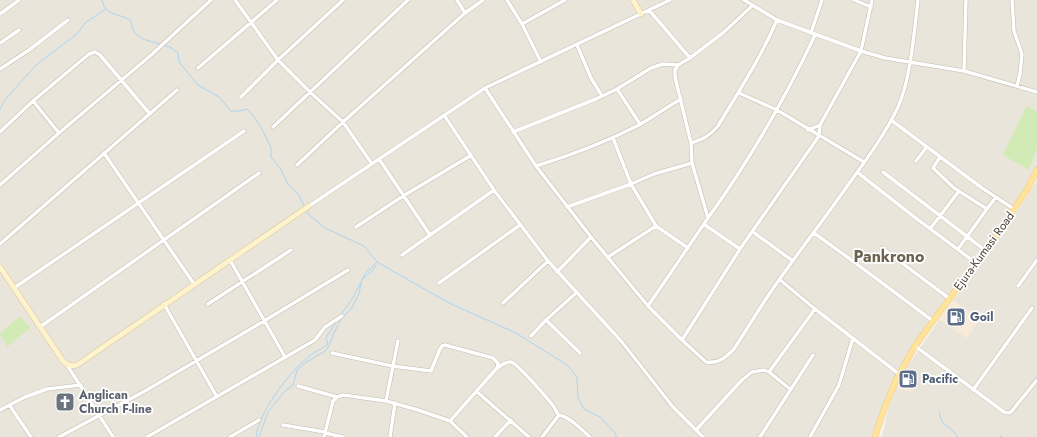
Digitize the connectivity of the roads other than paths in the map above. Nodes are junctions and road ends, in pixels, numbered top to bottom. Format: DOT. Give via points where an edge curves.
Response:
graph roads {
  1 [pos="19,0"];
  2 [pos="211,0"];
  3 [pos="235,0"];
  4 [pos="277,0"];
  5 [pos="343,0"];
  6 [pos="408,0"];
  7 [pos="457,0"];
  8 [pos="483,0"];
  9 [pos="507,0"];
  10 [pos="565,0"];
  11 [pos="633,0"];
  12 [pos="670,0"];
  13 [pos="744,0"];
  14 [pos="822,0"];
  15 [pos="854,0"];
  16 [pos="872,0"];
  17 [pos="918,0"];
  18 [pos="966,0"];
  19 [pos="1012,0"];
  20 [pos="752,6"];
  21 [pos="871,7"];
  22 [pos="649,10"];
  23 [pos="465,13"];
  24 [pos="0,14"];
  25 [pos="641,14"];
  26 [pos="68,20"];
  27 [pos="777,20"];
  28 [pos="251,24"];
  29 [pos="522,24"];
  30 [pos="19,30"];
  31 [pos="811,33"];
  32 [pos="815,35"];
  33 [pos="0,43"];
  34 [pos="577,45"];
  35 [pos="861,52"];
  36 [pos="690,58"];
  37 [pos="278,60"];
  38 [pos="541,62"];
  39 [pos="910,62"];
  40 [pos="678,65"];
  41 [pos="198,68"];
  42 [pos="0,69"];
  43 [pos="964,71"];
  44 [pos="121,80"];
  45 [pos="1017,86"];
  46 [pos="485,88"];
  47 [pos="617,89"];
  48 [pos="177,90"];
  49 [pos="310,92"];
  50 [pos="1037,92"];
  51 [pos="739,93"];
  52 [pos="602,96"];
  53 [pos="241,97"];
  54 [pos="681,99"];
  55 [pos="33,101"];
  56 [pos="777,110"];
  57 [pos="150,114"];
  58 [pos="444,115"];
  59 [pos="891,120"];
  60 [pos="343,122"];
  61 [pos="640,124"];
  62 [pos="820,124"];
  63 [pos="273,126"];
  64 [pos="808,130"];
  65 [pos="244,131"];
  66 [pos="0,132"];
  67 [pos="513,132"];
  68 [pos="59,133"];
  69 [pos="819,136"];
  70 [pos="613,138"];
  71 [pos="691,143"];
  72 [pos="926,148"];
  73 [pos="104,153"];
  74 [pos="470,156"];
  75 [pos="940,157"];
  76 [pos="379,159"];
  77 [pos="916,161"];
  78 [pos="864,162"];
  79 [pos="692,163"];
  80 [pos="372,164"];
  81 [pos="297,165"];
  82 [pos="536,166"];
  83 [pos="1037,170"];
  84 [pos="857,172"];
  85 [pos="883,172"];
  86 [pos="260,173"];
  87 [pos="631,184"];
  88 [pos="0,186"];
  89 [pos="494,190"];
  90 [pos="959,191"];
  91 [pos="403,196"];
  92 [pos="996,197"];
  93 [pos="138,202"];
  94 [pos="309,206"];
  95 [pos="567,207"];
  96 [pos="987,209"];
  97 [pos="1014,210"];
  98 [pos="940,215"];
  99 [pos="708,218"];
  100 [pos="520,225"];
  101 [pos="705,225"];
  102 [pos="656,226"];
  103 [pos="356,227"];
  104 [pos="930,229"];
  105 [pos="753,232"];
  106 [pos="814,233"];
  107 [pos="430,235"];
  108 [pos="968,236"];
  109 [pos="591,237"];
  110 [pos="164,239"];
  111 [pos="0,244"];
  112 [pos="688,248"];
  113 [pos="882,248"];
  114 [pos="740,249"];
  115 [pos="958,249"];
  116 [pos="291,250"];
  117 [pos="986,251"];
  118 [pos="402,255"];
  119 [pos="608,258"];
  120 [pos="230,260"];
  121 [pos="1037,260"];
  122 [pos="548,261"];
  123 [pos="793,261"];
  124 [pos="976,263"];
  125 [pos="0,267"];
  126 [pos="348,270"];
  127 [pos="557,272"];
  128 [pos="779,280"];
  129 [pos="242,282"];
  130 [pos="439,283"];
  131 [pos="194,284"];
  132 [pos="1018,286"];
  133 [pos="14,288"];
  134 [pos="576,293"];
  135 [pos="950,299"];
  136 [pos="503,303"];
  137 [pos="164,304"];
  138 [pos="208,304"];
  139 [pos="648,306"];
  140 [pos="1032,308"];
  141 [pos="815,309"];
  142 [pos="342,316"];
  143 [pos="546,320"];
  144 [pos="264,321"];
  145 [pos="933,321"];
  146 [pos="40,327"];
  147 [pos="531,336"];
  148 [pos="853,338"];
  149 [pos="682,340"];
  150 [pos="398,341"];
  151 [pos="916,346"];
  152 [pos="332,353"];
  153 [pos="580,353"];
  154 [pos="813,355"];
  155 [pos="285,357"];
  156 [pos="196,361"];
  157 [pos="67,365"];
  158 [pos="392,366"];
  159 [pos="497,368"];
  160 [pos="769,372"];
  161 [pos="899,374"];
  162 [pos="1037,380"];
  163 [pos="81,385"];
  164 [pos="298,386"];
  165 [pos="790,389"];
  166 [pos="974,390"];
  167 [pos="476,391"];
  168 [pos="217,397"];
  169 [pos="337,397"];
  170 [pos="386,401"];
  171 [pos="395,403"];
  172 [pos="10,406"];
  173 [pos="0,410"];
  174 [pos="99,414"];
  175 [pos="559,415"];
  176 [pos="259,420"];
  177 [pos="511,420"];
  178 [pos="450,421"];
  179 [pos="283,425"];
  180 [pos="696,430"];
  181 [pos="325,434"];
  182 [pos="878,436"];
  183 [pos="31,437"];
  184 [pos="60,437"];
  185 [pos="113,437"];
  186 [pos="147,437"];
  187 [pos="230,437"];
  188 [pos="343,437"];
  189 [pos="390,437"];
  190 [pos="467,437"];
  191 [pos="495,437"];
  192 [pos="529,437"];
  193 [pos="542,437"];
  194 [pos="590,437"];
  195 [pos="703,437"];
  196 [pos="760,437"];
  197 [pos="810,437"];
  1 -- 24 [label="street"];
  2 -- 44 [label="street"];
  3 -- 28 [label="street"];
  4 -- 28 [label="street"];
  5 -- 37 [label="street"];
  6 -- 49 [label="street"];
  7 -- 23 [label="street"];
  8 -- 23 [label="street"];
  9 -- 29 [label="street"];
  10 -- 29 [label="street"];
  11 -- 25 [label="street"];
  12 -- 22 [label="street"];
  13 -- 20 [label="street"];
  14 -- 31 [label="street"];
  15 -- 21 [label="street"];
  16 -- 21 [label="street"];
  17 -- 39 [label="street"];
  18 -- 43 [label="street"];
  19 -- 45 [label="street" via="1014,31 1022,54"];
  20 -- 27 [label="street"];
  20 -- 36 [label="street" via="733,25"];
  21 -- 35 [label="street"];
  22 -- 25 [label="street"];
  22 -- 36 [label="street"];
  23 -- 60 [label="street"];
  25 -- 34 [label="street"];
  26 -- 42 [label="street"];
  27 -- 31 [label="street"];
  27 -- 51 [label="street"];
  28 -- 37 [label="street"];
  28 -- 41 [label="street"];
  29 -- 38 [label="street"];
  30 -- 33 [label="street"];
  31 -- 32 [label="street"];
  32 -- 35 [label="street"];
  32 -- 56 [label="street"];
  34 -- 38 [label="street"];
  34 -- 52 [label="street"];
  35 -- 39 [label="street"];
  35 -- 62 [label="street"];
  36 -- 40 [label="street"];
  37 -- 49 [label="street"];
  37 -- 53 [label="street"];
  38 -- 46 [label="street"];
  39 -- 43 [label="street"];
  39 -- 59 [label="street" via="901,99"];
  40 -- 47 [label="street" via="663,64 651,68"];
  40 -- 54 [label="street" via="675,77"];
  43 -- 45 [label="street"];
  44 -- 55 [label="street" via="100,55 92,52"];
  44 -- 57 [label="street"];
  44 -- 68 [label="street"];
  45 -- 50 [label="street"];
  46 -- 58 [label="street"];
  46 -- 67 [label="street"];
  47 -- 52 [label="street"];
  47 -- 61 [label="street"];
  48 -- 57 [label="street"];
  49 -- 60 [label="street"];
  49 -- 63 [label="street"];
  51 -- 56 [label="street"];
  51 -- 71 [label="street" via="711,134"];
  52 -- 67 [label="street"];
  54 -- 61 [label="street"];
  54 -- 71 [label="street"];
  55 -- 66 [label="street"];
  55 -- 68 [label="street"];
  56 -- 64 [label="street"];
  56 -- 99 [label="street"];
  57 -- 73 [label="street"];
  58 -- 74 [label="street"];
  58 -- 76 [label="street"];
  59 -- 72 [label="street"];
  59 -- 78 [label="street"];
  60 -- 80 [label="street"];
  60 -- 81 [label="street"];
  61 -- 70 [label="street"];
  62 -- 64 [label="street"];
  62 -- 69 [label="street"];
  64 -- 69 [label="street"];
  65 -- 93 [label="street"];
  67 -- 82 [label="street"];
  68 -- 88 [label="street"];
  69 -- 78 [label="street"];
  69 -- 105 [label="street"];
  70 -- 82 [label="street"];
  70 -- 87 [label="street"];
  71 -- 79 [label="street"];
  72 -- 75 [label="street"];
  72 -- 77 [label="street"];
  73 -- 93 [label="street"];
  73 -- 111 [label="street"];
  74 -- 89 [label="street"];
  74 -- 91 [label="street"];
  75 -- 90 [label="street" via="933,168"];
  75 -- 92 [label="street"];
  76 -- 80 [label="street"];
  76 -- 91 [label="street"];
  78 -- 84 [label="street"];
  79 -- 87 [label="street"];
  79 -- 99 [label="street"];
  80 -- 94 [label="street"];
  82 -- 95 [label="street"];
  83 -- 97 [label="main road, Ejura-Kumasi Road"];
  84 -- 104 [label="street"];
  84 -- 106 [label="street"];
  85 -- 98 [label="street"];
  86 -- 110 [label="street"];
  87 -- 95 [label="street"];
  87 -- 102 [label="street"];
  89 -- 100 [label="street"];
  89 -- 107 [label="street"];
  90 -- 96 [label="street"];
  90 -- 98 [label="street"];
  91 -- 103 [label="street"];
  91 -- 107 [label="street"];
  92 -- 96 [label="street"];
  92 -- 97 [label="street"];
  93 -- 110 [label="street"];
  93 -- 133 [label="street"];
  94 -- 120 [label="street"];
  95 -- 109 [label="street"];
  96 -- 108 [label="street"];
  97 -- 117 [label="main road, Ejura-Kumasi Road"];
  98 -- 104 [label="street"];
  98 -- 108 [label="street"];
  99 -- 101 [label="street"];
  100 -- 122 [label="street"];
  100 -- 130 [label="street"];
  101 -- 112 [label="street"];
  101 -- 114 [label="street"];
  102 -- 112 [label="street"];
  102 -- 119 [label="street"];
  104 -- 115 [label="street"];
  105 -- 114 [label="street"];
  105 -- 123 [label="street"];
  106 -- 123 [label="street"];
  106 -- 145 [label="street"];
  107 -- 118 [label="street"];
  108 -- 115 [label="street"];
  108 -- 117 [label="street"];
  109 -- 119 [label="street"];
  109 -- 127 [label="street"];
  110 -- 131 [label="street"];
  110 -- 146 [label="street"];
  112 -- 139 [label="street"];
  113 -- 135 [label="street"];
  114 -- 149 [label="street"];
  115 -- 124 [label="street"];
  116 -- 129 [label="street"];
  117 -- 124 [label="main road, Ejura-Kumasi Road"];
  119 -- 139 [label="street"];
  120 -- 129 [label="street"];
  120 -- 131 [label="street"];
  121 -- 132 [label="street"];
  122 -- 127 [label="street"];
  122 -- 136 [label="street"];
  123 -- 128 [label="street"];
  124 -- 135 [label="main road, Ejura-Kumasi Road"];
  125 -- 133 [label="street"];
  126 -- 144 [label="street"];
  127 -- 134 [label="street"];
  128 -- 141 [label="street"];
  128 -- 149 [label="street" via="734,349 725,358 713,363 706,362"];
  129 -- 138 [label="street"];
  129 -- 144 [label="street"];
  131 -- 137 [label="street"];
  133 -- 146 [label="street"];
  134 -- 143 [label="street"];
  134 -- 180 [label="street" via="622,342 673,407"];
  135 -- 145 [label="main road, Ejura-Kumasi Road"];
  137 -- 156 [label="street"];
  137 -- 157 [label="street" via="77,365"];
  139 -- 149 [label="street"];
  140 -- 166 [label="street"];
  141 -- 148 [label="street"];
  141 -- 160 [label="street"];
  142 -- 155 [label="street" via="325,327 315,340"];
  143 -- 147 [label="street"];
  143 -- 153 [label="street"];
  144 -- 155 [label="street"];
  144 -- 156 [label="street"];
  145 -- 151 [label="main road, Ejura-Kumasi Road"];
  146 -- 157 [label="street"];
  148 -- 161 [label="street"];
  148 -- 197 [label="street" via="839,385"];
  150 -- 158 [label="street"];
  151 -- 161 [label="main road, Ejura-Kumasi Road"];
  151 -- 166 [label="street"];
  152 -- 158 [label="street"];
  154 -- 165 [label="street"];
  155 -- 168 [label="street"];
  156 -- 168 [label="street"];
  156 -- 174 [label="street"];
  157 -- 163 [label="street"];
  158 -- 159 [label="street" via="431,371 440,349 445,346 493,358 498,363"];
  158 -- 170 [label="street"];
  159 -- 167 [label="street"];
  159 -- 175 [label="street" via="508,362 516,364"];
  160 -- 165 [label="street"];
  160 -- 180 [label="street" via="752,372"];
  161 -- 182 [label="main road, Ejura-Kumasi Road" via="883,412"];
  162 -- 166 [label="street" via="1008,413"];
  163 -- 172 [label="street" via="48,389 25,397"];
  163 -- 174 [label="street"];
  164 -- 169 [label="street"];
  165 -- 196 [label="street"];
  167 -- 177 [label="street"];
  167 -- 178 [label="street"];
  168 -- 186 [label="street"];
  169 -- 170 [label="street" via="343,395"];
  169 -- 181 [label="street" via="331,407"];
  170 -- 171 [label="street"];
  171 -- 178 [label="street"];
  171 -- 189 [label="street"];
  172 -- 173 [label="street"];
  172 -- 183 [label="street"];
  174 -- 184 [label="street"];
  174 -- 185 [label="street"];
  175 -- 193 [label="street"];
  175 -- 194 [label="street"];
  176 -- 187 [label="street"];
  177 -- 191 [label="street"];
  177 -- 192 [label="street"];
  178 -- 190 [label="street"];
  179 -- 181 [label="street"];
  180 -- 195 [label="street"];
  181 -- 188 [label="street"];
}
